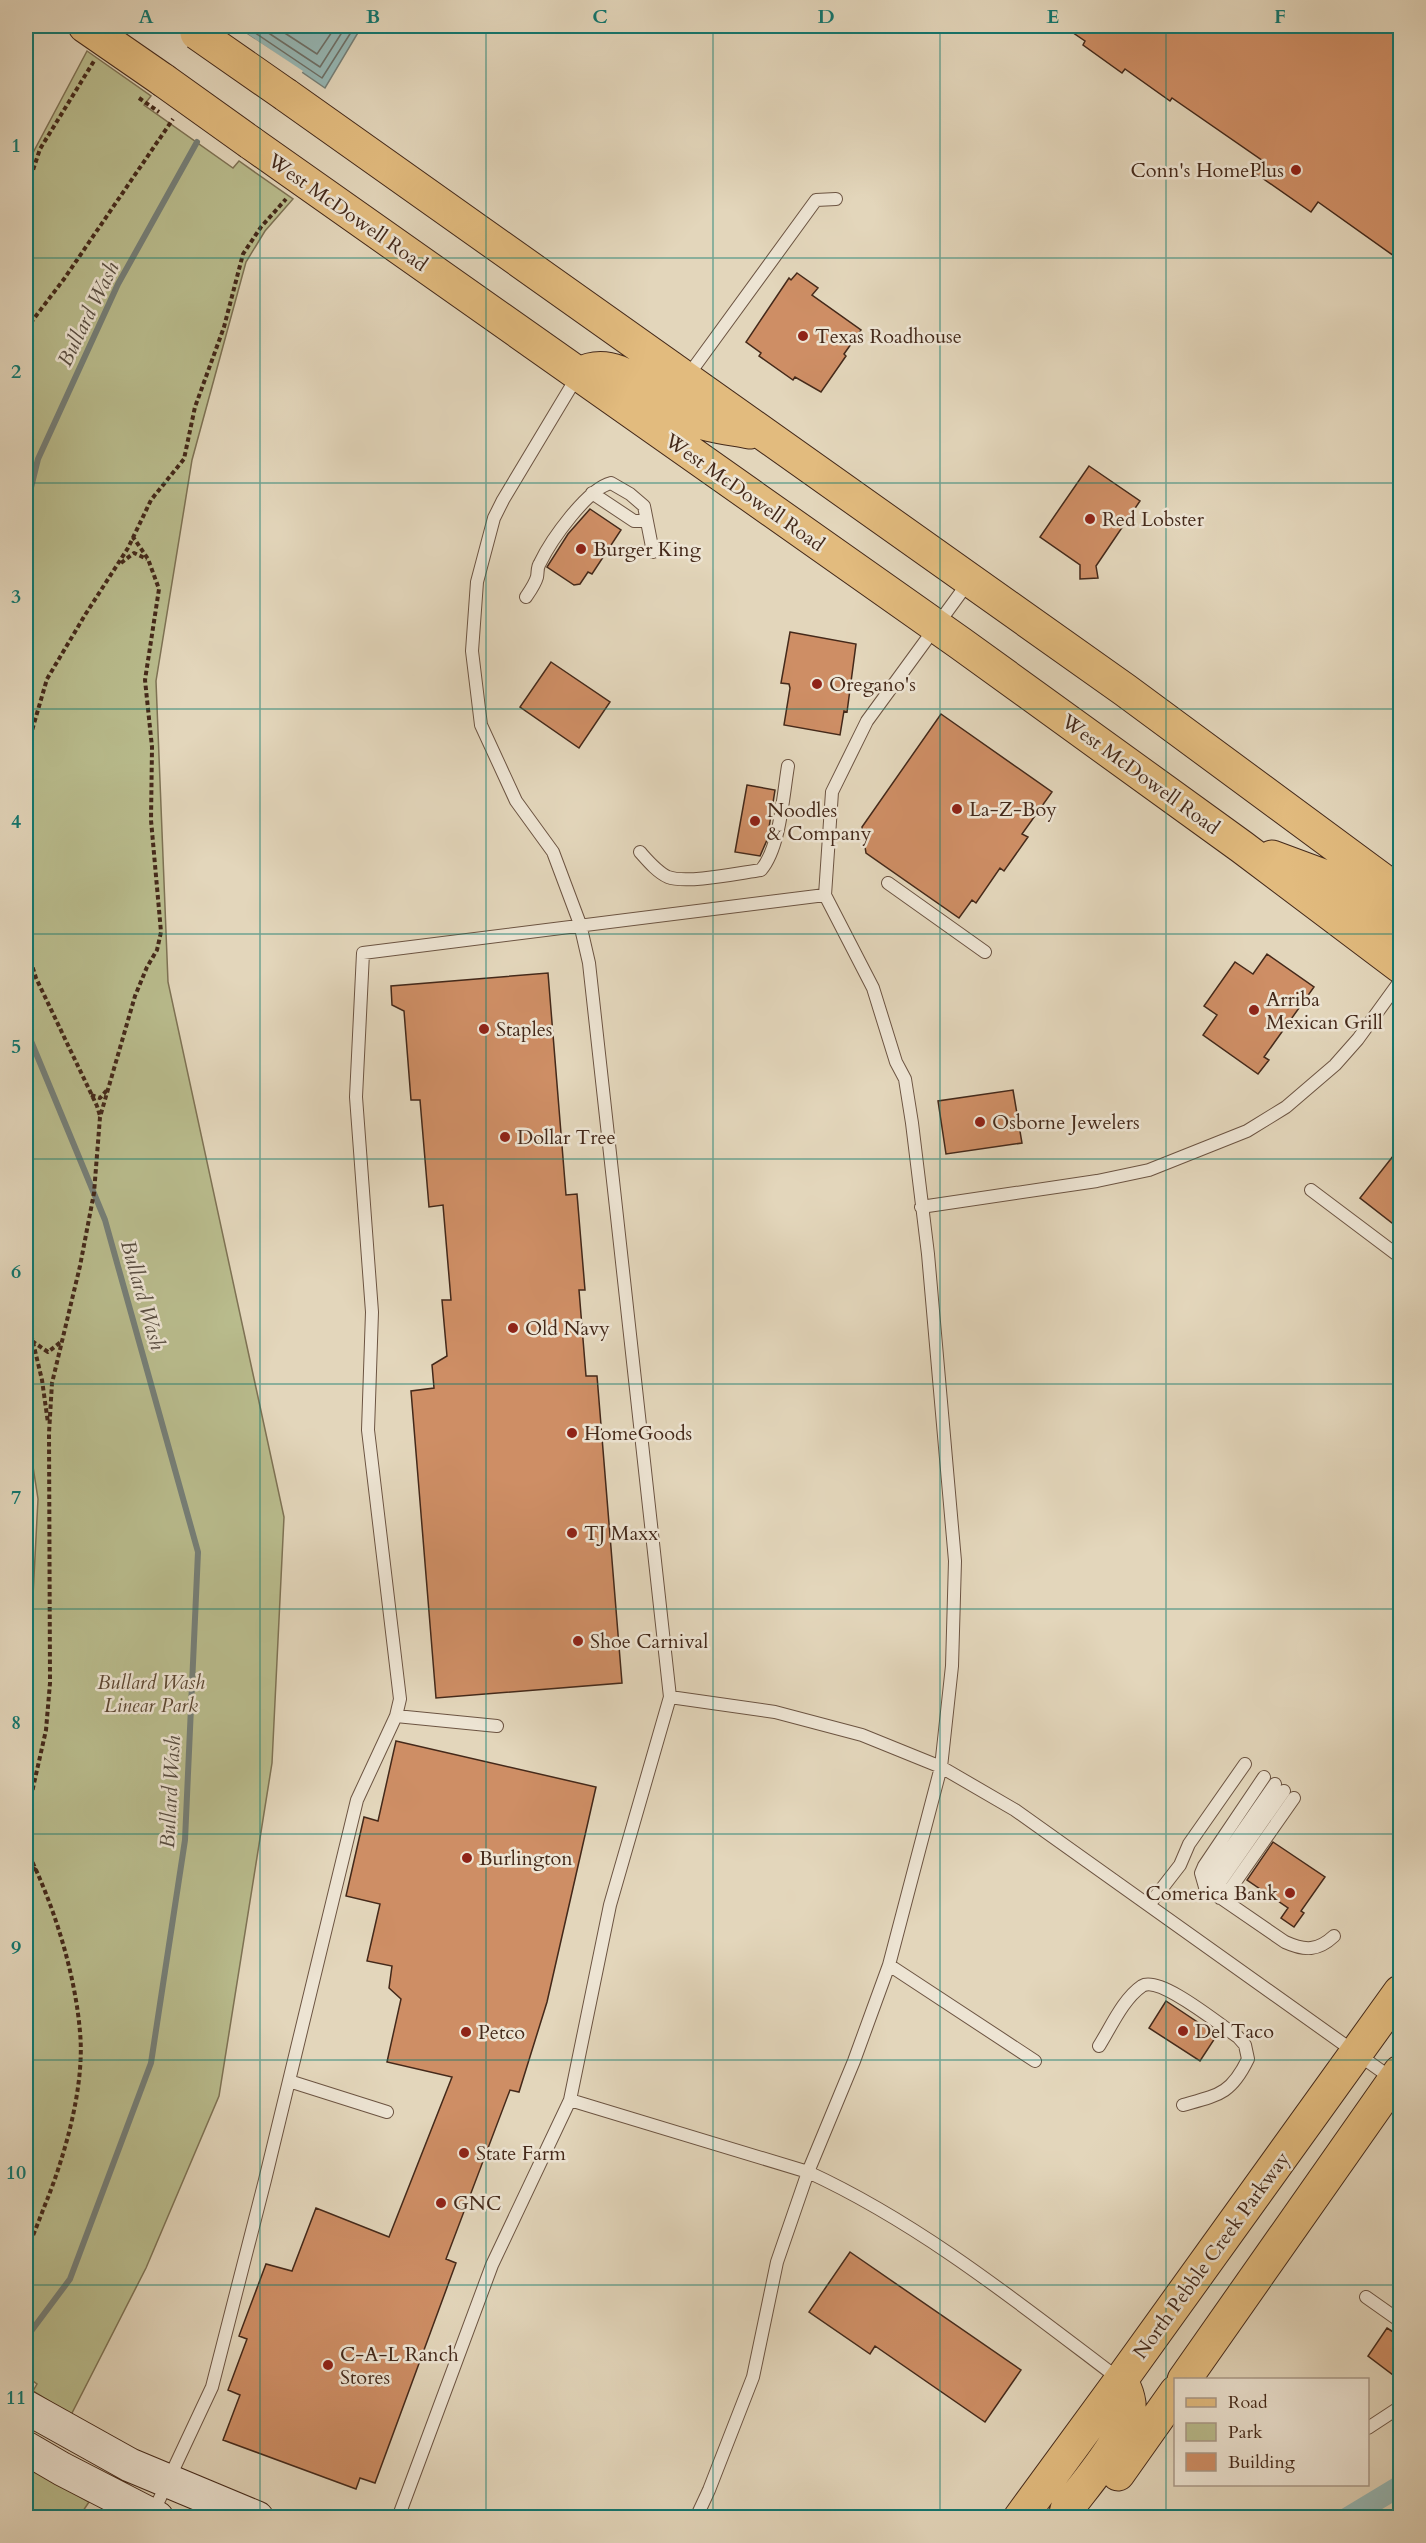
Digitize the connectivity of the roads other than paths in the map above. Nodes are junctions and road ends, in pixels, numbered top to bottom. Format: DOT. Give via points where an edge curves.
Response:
graph roads {
  1 [pos="192,29"];
  2 [pos="95,32"];
  3 [pos="836,199"];
  4 [pos="579,374"];
  5 [pos="686,379"];
  6 [pos="770,437"];
  7 [pos="592,492"];
  8 [pos="646,521"];
  9 [pos="653,552"];
  10 [pos="970,579"];
  11 [pos="526,597"];
  12 [pos="935,626"];
  13 [pos="788,766"];
  14 [pos="1242,847"];
  15 [pos="640,852"];
  16 [pos="888,882"];
  17 [pos="1401,893"];
  18 [pos="825,895"];
  19 [pos="580,924"];
  20 [pos="1401,926"];
  21 [pos="985,952"];
  22 [pos="1401,966"];
  23 [pos="1401,981"];
  24 [pos="1311,1190"];
  25 [pos="921,1207"];
  26 [pos="1401,1257"];
  27 [pos="670,1697"];
  28 [pos="396,1716"];
  29 [pos="497,1726"];
  30 [pos="1245,1764"];
  31 [pos="941,1767"];
  32 [pos="1220,1898"];
  33 [pos="1149,1905"];
  34 [pos="1334,1936"];
  35 [pos="889,1965"];
  36 [pos="1401,1992"];
  37 [pos="1099,2046"];
  38 [pos="1356,2053"];
  39 [pos="1035,2061"];
  40 [pos="1399,2079"];
  41 [pos="289,2081"];
  42 [pos="570,2100"];
  43 [pos="1183,2105"];
  44 [pos="387,2112"];
  45 [pos="807,2172"];
  46 [pos="1366,2297"];
  47 [pos="1401,2321"];
  48 [pos="1185,2378"];
  49 [pos="1121,2380"];
  50 [pos="1174,2395"];
  51 [pos="26,2407"];
  52 [pos="1401,2408"];
  53 [pos="1369,2427"];
  54 [pos="26,2448"];
  55 [pos="169,2482"];
  56 [pos="154,2516"];
  57 [pos="257,2517"];
  58 [pos="398,2517"];
  59 [pos="696,2517"];
  60 [pos="1020,2517"];
  61 [pos="1065,2517"];
  62 [pos="1087,2517"];
  1 -- 5 [label="main road, bridge"];
  2 -- 4 [label="main road, West McDowell Road, bridge"];
  3 -- 5 [label="lane" via="816,200"];
  4 -- 6 [label="main road" via="591,368 613,368 687,417"];
  4 -- 12 [label="main road, West McDowell Road"];
  4 -- 19 [label="lane" via="494,518 477,582 471,651 481,726 516,801 553,852"];
  5 -- 6 [label="main road"];
  6 -- 10 [label="main road"];
  7 -- 8 [label="lane" via="634,521"];
  7 -- 8 [label="lane" via="611,483 644,506"];
  7 -- 11 [label="lane" via="538,565 537,579"];
  8 -- 9 [label="lane"];
  10 -- 12 [label="lane"];
  10 -- 17 [label="main road"];
  12 -- 14 [label="main road, West McDowell Road"];
  12 -- 18 [label="lane" via="867,721 832,792"];
  13 -- 15 [label="lane" via="774,846 769,862 761,870 681,880 667,877"];
  14 -- 20 [label="main road" via="1334,880"];
  14 -- 22 [label="main road, West McDowell Road"];
  16 -- 21 [label="lane"];
  18 -- 19 [label="lane"];
  18 -- 25 [label="lane" via="873,988 905,1079"];
  19 -- 27 [label="lane" via="589,963"];
  19 -- 28 [label="lane" via="363,953 356,1097 372,1312 368,1430 400,1698"];
  23 -- 25 [label="lane" via="1335,1065 1286,1107 1247,1131 1149,1170 1097,1182"];
  24 -- 26 [label="lane"];
  25 -- 31 [label="lane" via="955,1561 952,1666"];
  27 -- 31 [label="lane" via="775,1712 862,1735"];
  27 -- 42 [label="lane" via="610,1905"];
  28 -- 29 [label="lane"];
  28 -- 41 [label="lane" via="357,1800"];
  30 -- 33 [label="lane" via="1189,1844 1180,1865"];
  31 -- 33 [label="lane" via="1015,1810"];
  31 -- 35 [label="lane"];
  32 -- 32 [label="lane" via="1231,1888 1279,1788 1204,1866 1205,1887"];
  32 -- 34 [label="lane" via="1296,1947 1324,1946"];
  33 -- 38 [label="lane"];
  35 -- 39 [label="lane"];
  35 -- 45 [label="lane"];
  36 -- 38 [label="main road, North Pebble Creek Parkway"];
  37 -- 43 [label="lane" via="1133,1994 1145,1984 1171,1991 1238,2037 1245,2045 1248,2059 1232,2087 1219,2095"];
  38 -- 40 [label="lane"];
  38 -- 49 [label="main road, North Pebble Creek Parkway"];
  40 -- 48 [label="main road"];
  41 -- 44 [label="lane"];
  41 -- 55 [label="lane" via="212,2387"];
  42 -- 45 [label="lane"];
  42 -- 58 [label="lane" via="492,2265"];
  45 -- 49 [label="lane" via="887,2213"];
  45 -- 59 [label="lane" via="777,2262 753,2377"];
  46 -- 47 [label="lane"];
  49 -- 60 [label="main road, North Pebble Creek Parkway"];
  49 -- 61 [label="main road" via="1129,2405 1125,2423"];
  50 -- 62 [label="main road"];
  51 -- 55 [label="street" via="110,2455"];
  52 -- 53 [label="lane"];
  54 -- 56 [label="street"];
  55 -- 56 [label="lane"];
  55 -- 57 [label="street"];
}
